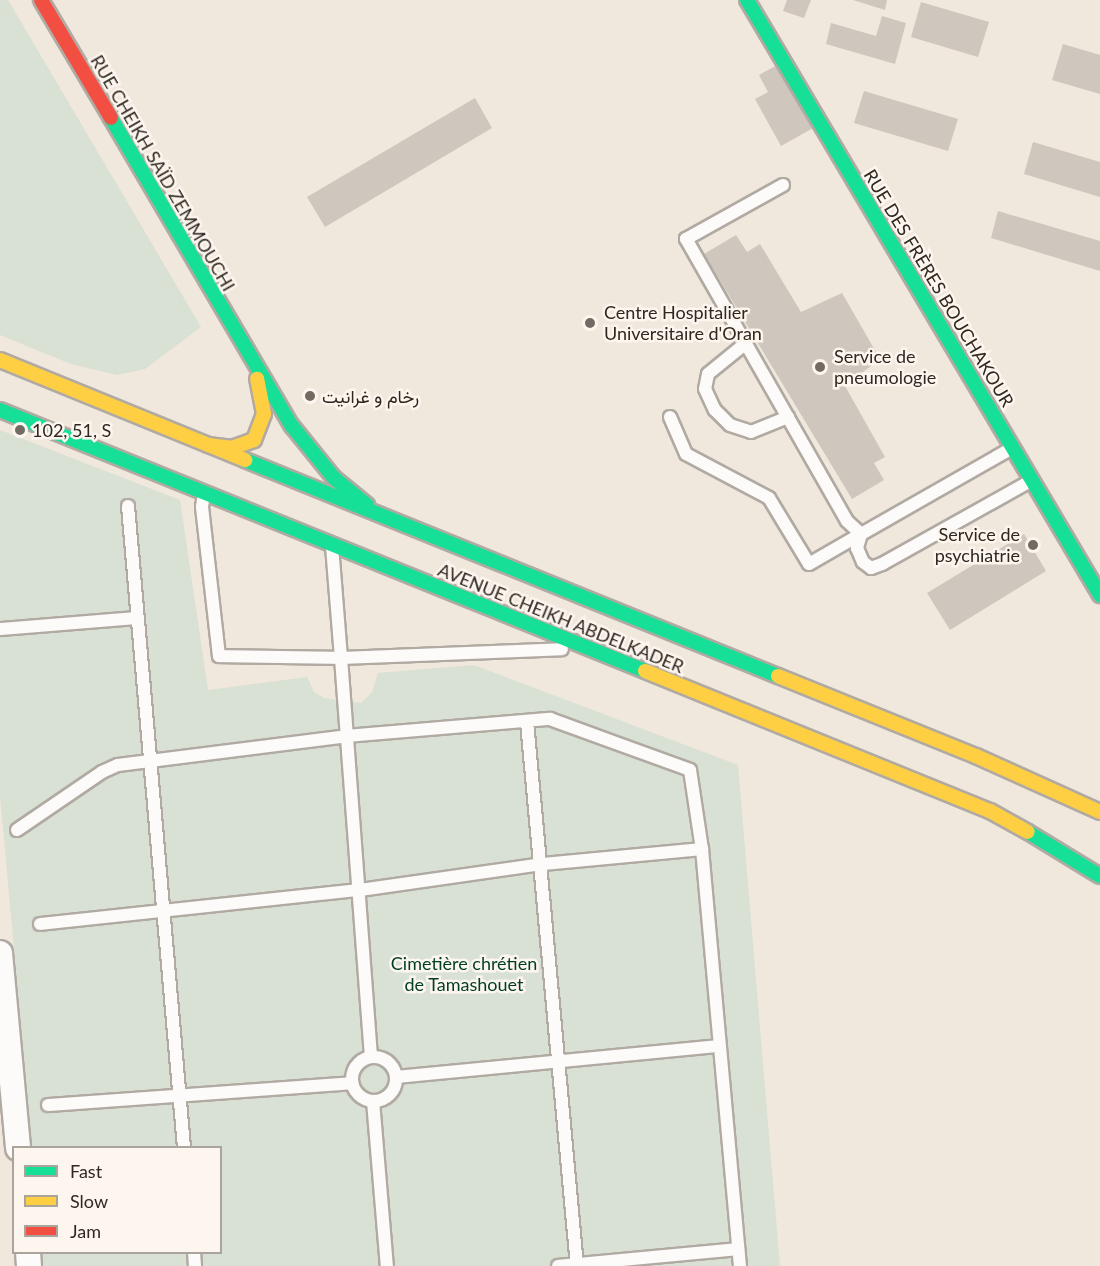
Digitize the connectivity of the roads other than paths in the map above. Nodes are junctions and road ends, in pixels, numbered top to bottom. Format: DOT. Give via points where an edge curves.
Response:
graph roads {
  1 [pos="41,0"];
  2 [pos="747,0"];
  3 [pos="783,184"];
  4 [pos="746,344"];
  5 [pos="0,360"];
  6 [pos="254,366"];
  7 [pos="0,410"];
  8 [pos="670,417"];
  9 [pos="788,417"];
  10 [pos="208,445"];
  11 [pos="1013,448"];
  12 [pos="1032,480"];
  13 [pos="204,493"];
  14 [pos="128,506"];
  15 [pos="383,515"];
  16 [pos="861,534"];
  17 [pos="334,539"];
  18 [pos="1100,594"];
  19 [pos="137,618"];
  20 [pos="0,629"];
  21 [pos="601,654"];
  22 [pos="340,658"];
  23 [pos="527,722"];
  24 [pos="346,736"];
  25 [pos="150,760"];
  26 [pos="1100,812"];
  27 [pos="17,830"];
  28 [pos="702,849"];
  29 [pos="543,864"];
  30 [pos="1100,876"];
  31 [pos="360,890"];
  32 [pos="164,913"];
  33 [pos="40,924"];
  34 [pos="0,952"];
  35 [pos="2,996"];
  36 [pos="720,1046"];
  37 [pos="370,1057"];
  38 [pos="560,1061"];
  39 [pos="396,1077"];
  40 [pos="352,1083"];
  41 [pos="179,1094"];
  42 [pos="373,1101"];
  43 [pos="48,1105"];
  44 [pos="18,1146"];
  45 [pos="184,1146"];
  46 [pos="738,1249"];
  47 [pos="577,1265"];
  48 [pos="387,1266"];
  49 [pos="558,1266"];
  50 [pos="740,1266"];
  1 -- 6 [label="main road, RUE CHEIKH SAÏD ZEMMOUCHI"];
  2 -- 11 [label="main road, RUE DES FRÈRES BOUCHAKOUR"];
  3 -- 4 [label="lane" via="686,239"];
  4 -- 9 [label="lane"];
  4 -- 9 [label="lane" via="708,374 705,389 715,410 730,425 751,432"];
  5 -- 10 [label="main road, AVENUE CHEIKH ABDELKADER"];
  6 -- 10 [label="main road" via="264,414 262,429 245,446"];
  6 -- 15 [label="main road" via="315,457 352,495"];
  7 -- 13 [label="main road, AVENUE CHEIKH ABDELKADER"];
  8 -- 16 [label="lane" via="686,454 769,498 809,564"];
  9 -- 16 [label="lane" via="847,521"];
  10 -- 15 [label="main road, AVENUE CHEIKH ABDELKADER" via="345,506"];
  11 -- 12 [label="main road, RUE DES FRÈRES BOUCHAKOUR"];
  11 -- 16 [label="lane"];
  12 -- 16 [label="lane" via="871,568 863,562 858,548"];
  12 -- 18 [label="main road, RUE DES FRÈRES BOUCHAKOUR"];
  13 -- 17 [label="main road, AVENUE CHEIKH ABDELKADER"];
  13 -- 22 [label="lane" via="202,507 219,656"];
  14 -- 19 [label="lane"];
  15 -- 26 [label="main road, AVENUE CHEIKH ABDELKADER" via="976,756"];
  17 -- 21 [label="main road, AVENUE CHEIKH ABDELKADER"];
  17 -- 22 [label="lane"];
  19 -- 20 [label="lane"];
  19 -- 25 [label="lane"];
  21 -- 22 [label="lane" via="549,649"];
  21 -- 30 [label="main road, AVENUE CHEIKH ABDELKADER" via="990,812"];
  22 -- 24 [label="lane"];
  23 -- 24 [label="lane"];
  23 -- 28 [label="lane" via="550,719 690,770"];
  23 -- 29 [label="lane"];
  24 -- 25 [label="lane"];
  24 -- 31 [label="lane"];
  25 -- 27 [label="lane" via="102,772"];
  25 -- 32 [label="lane"];
  28 -- 29 [label="lane"];
  28 -- 36 [label="lane"];
  29 -- 31 [label="lane"];
  29 -- 38 [label="lane"];
  31 -- 32 [label="lane"];
  31 -- 37 [label="lane"];
  32 -- 33 [label="lane"];
  32 -- 41 [label="lane"];
  34 -- 35 [label="street"];
  35 -- 44 [label="street"];
  36 -- 38 [label="lane"];
  36 -- 46 [label="lane"];
  37 -- 39 [label="lane" via="384,1059"];
  37 -- 40 [label="lane" via="354,1069"];
  38 -- 39 [label="lane"];
  38 -- 47 [label="lane"];
  39 -- 42 [label="lane" via="392,1091"];
  40 -- 41 [label="lane"];
  40 -- 42 [label="lane" via="360,1096"];
  41 -- 43 [label="lane"];
  41 -- 45 [label="lane"];
  42 -- 48 [label="lane"];
  46 -- 47 [label="lane"];
  46 -- 50 [label="lane"];
  47 -- 49 [label="lane"];
}
